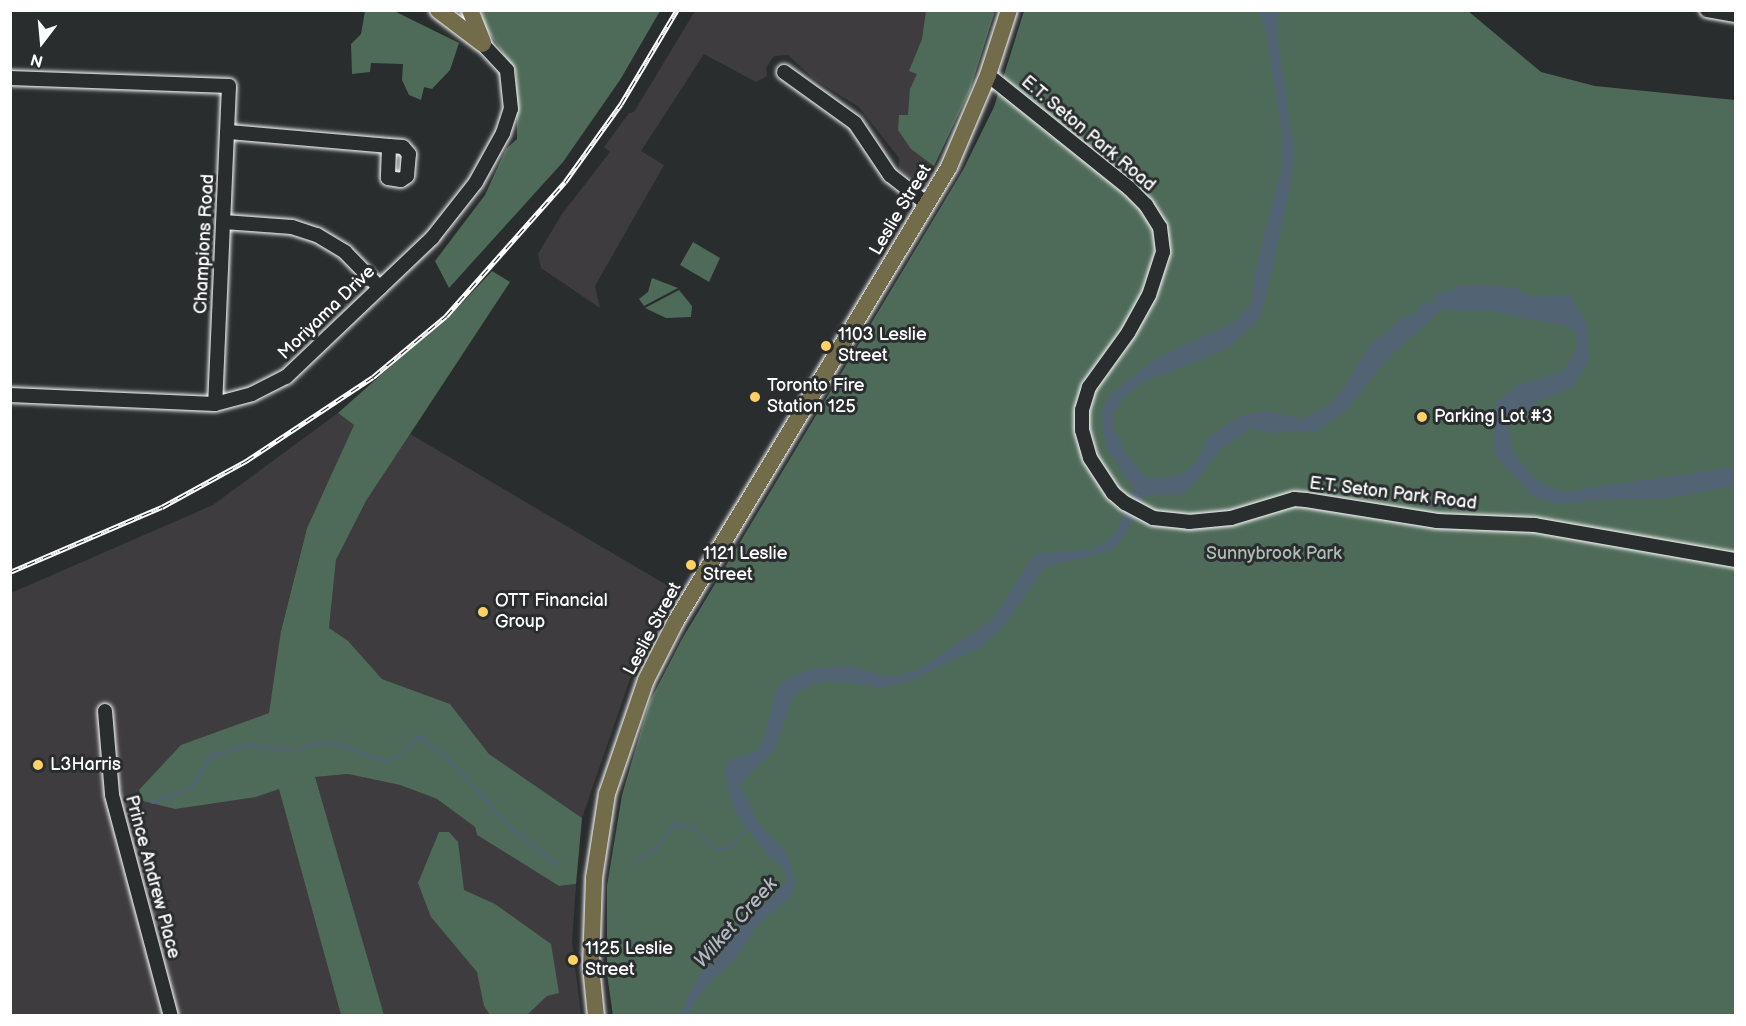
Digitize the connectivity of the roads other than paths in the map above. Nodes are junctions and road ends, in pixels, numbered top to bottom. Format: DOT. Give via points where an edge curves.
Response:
graph roads {
  1 [pos="438,10"];
  2 [pos="470,10"];
  3 [pos="1009,10"];
  4 [pos="1707,10"];
  5 [pos="1736,15"];
  6 [pos="483,44"];
  7 [pos="784,72"];
  8 [pos="988,75"];
  9 [pos="10,78"];
  10 [pos="229,132"];
  11 [pos="389,146"];
  12 [pos="927,204"];
  13 [pos="224,222"];
  14 [pos="380,288"];
  15 [pos="10,395"];
  16 [pos="215,404"];
  17 [pos="1736,560"];
  18 [pos="105,711"];
  19 [pos="171,1016"];
  20 [pos="596,1016"];
  1 -- 6 [label="main road"];
  2 -- 6 [label="main road"];
  3 -- 8 [label="main road, Leslie Street"];
  4 -- 5 [label="street"];
  6 -- 14 [label="street, Moriyama Drive" via="498,57 510,79 508,121 476,182 450,218"];
  7 -- 12 [label="street" via="855,123 890,175"];
  8 -- 12 [label="main road, Leslie Street" via="950,167"];
  8 -- 17 [label="street, E.T. Seton Park Road" via="1129,189 1160,227 1163,252 1149,295 1122,343 1089,387 1082,410 1082,430 1090,458 1113,493 1125,503 1163,521 1189,522 1231,518 1306,500 1437,521 1535,525"];
  9 -- 10 [label="street, Champions Road" via="229,86"];
  10 -- 11 [label="street"];
  10 -- 13 [label="street, Champions Road"];
  12 -- 20 [label="main road, Leslie Street" via="676,621 646,680 607,794 594,878 591,966"];
  13 -- 14 [label="street" via="292,227 317,235 345,252"];
  13 -- 16 [label="street, Champions Road"];
  14 -- 16 [label="street, Moriyama Drive" via="286,377 252,394"];
  15 -- 16 [label="street, Moriyama Drive"];
  18 -- 19 [label="street, Prince Andrew Place" via="111,795"];
}
